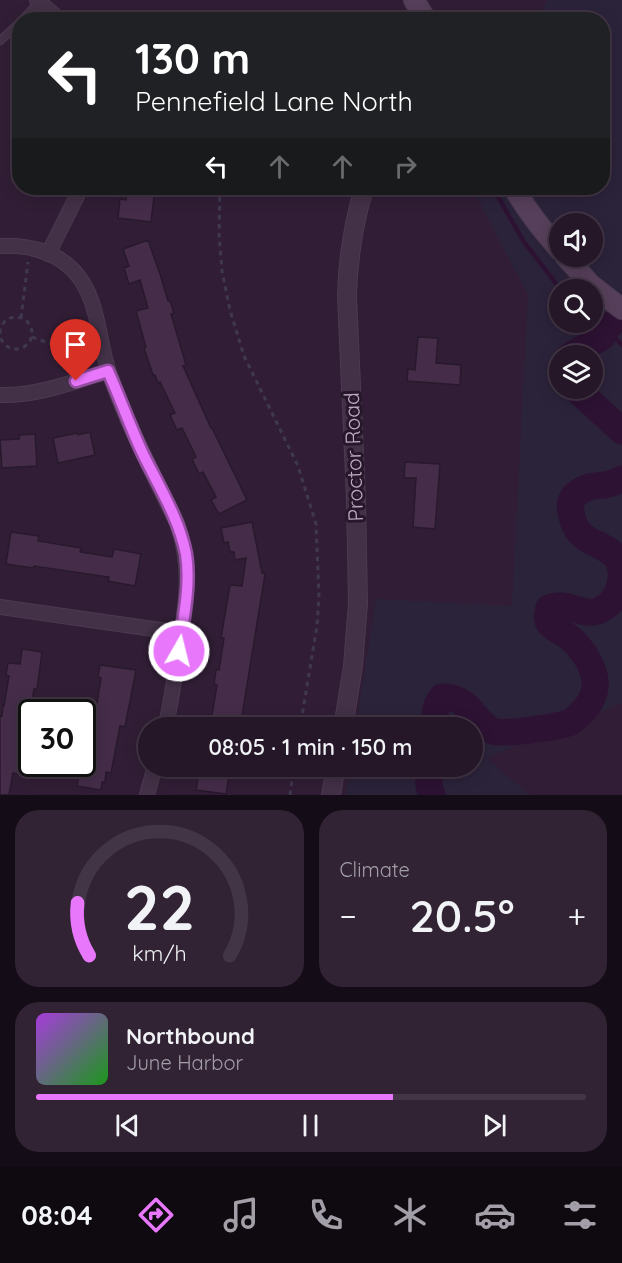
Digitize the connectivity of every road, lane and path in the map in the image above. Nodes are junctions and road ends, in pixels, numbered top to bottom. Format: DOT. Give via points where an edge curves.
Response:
graph roads {
  1 [pos="38,1"];
  2 [pos="51,12"];
  3 [pos="12,30"];
  4 [pos="0,41"];
  5 [pos="78,195"];
  6 [pos="220,195"];
  7 [pos="362,195"];
  8 [pos="519,195"];
  9 [pos="549,238"];
  10 [pos="0,246"];
  11 [pos="32,248"];
  12 [pos="48,254"];
  13 [pos="575,267"];
  14 [pos="622,309"];
  15 [pos="21,318"];
  16 [pos="0,336"];
  17 [pos="32,337"];
  18 [pos="77,363"];
  19 [pos="108,371"];
  20 [pos="0,395"];
  21 [pos="0,607"];
  22 [pos="181,633"];
  23 [pos="167,717"];
  24 [pos="302,717"];
  25 [pos="345,717"];
  26 [pos="152,777"];
  27 [pos="292,777"];
  28 [pos="334,777"];
  29 [pos="147,795"];
  30 [pos="290,795"];
  31 [pos="331,795"];
  1 -- 2 [label="street"];
  3 -- 4 [label="lane"];
  5 -- 12 [label="street"];
  6 -- 24 [label="path" via="222,271 230,310 244,356 298,466 316,524 319,606"];
  7 -- 25 [label="street, Proctor Road" via="351,242 347,296 358,603"];
  8 -- 9 [label="main road"];
  10 -- 11 [label="street"];
  11 -- 12 [label="street"];
  11 -- 15 [label="path"];
  12 -- 19 [label="street" via="73,270 89,293"];
  13 -- 14 [label="main road"];
  15 -- 16 [label="path" via="5,322"];
  15 -- 17 [label="path" via="32,329"];
  16 -- 17 [label="path" via="3,343 16,350 26,347"];
  17 -- 18 [label="path" via="58,346"];
  19 -- 20 [label="street" via="41,392"];
  19 -- 22 [label="street" via="182,536 188,573"];
  21 -- 22 [label="street"];
  22 -- 23 [label="street"];
  26 -- 29 [label="street"];
  27 -- 30 [label="path"];
  28 -- 31 [label="street"];
}
